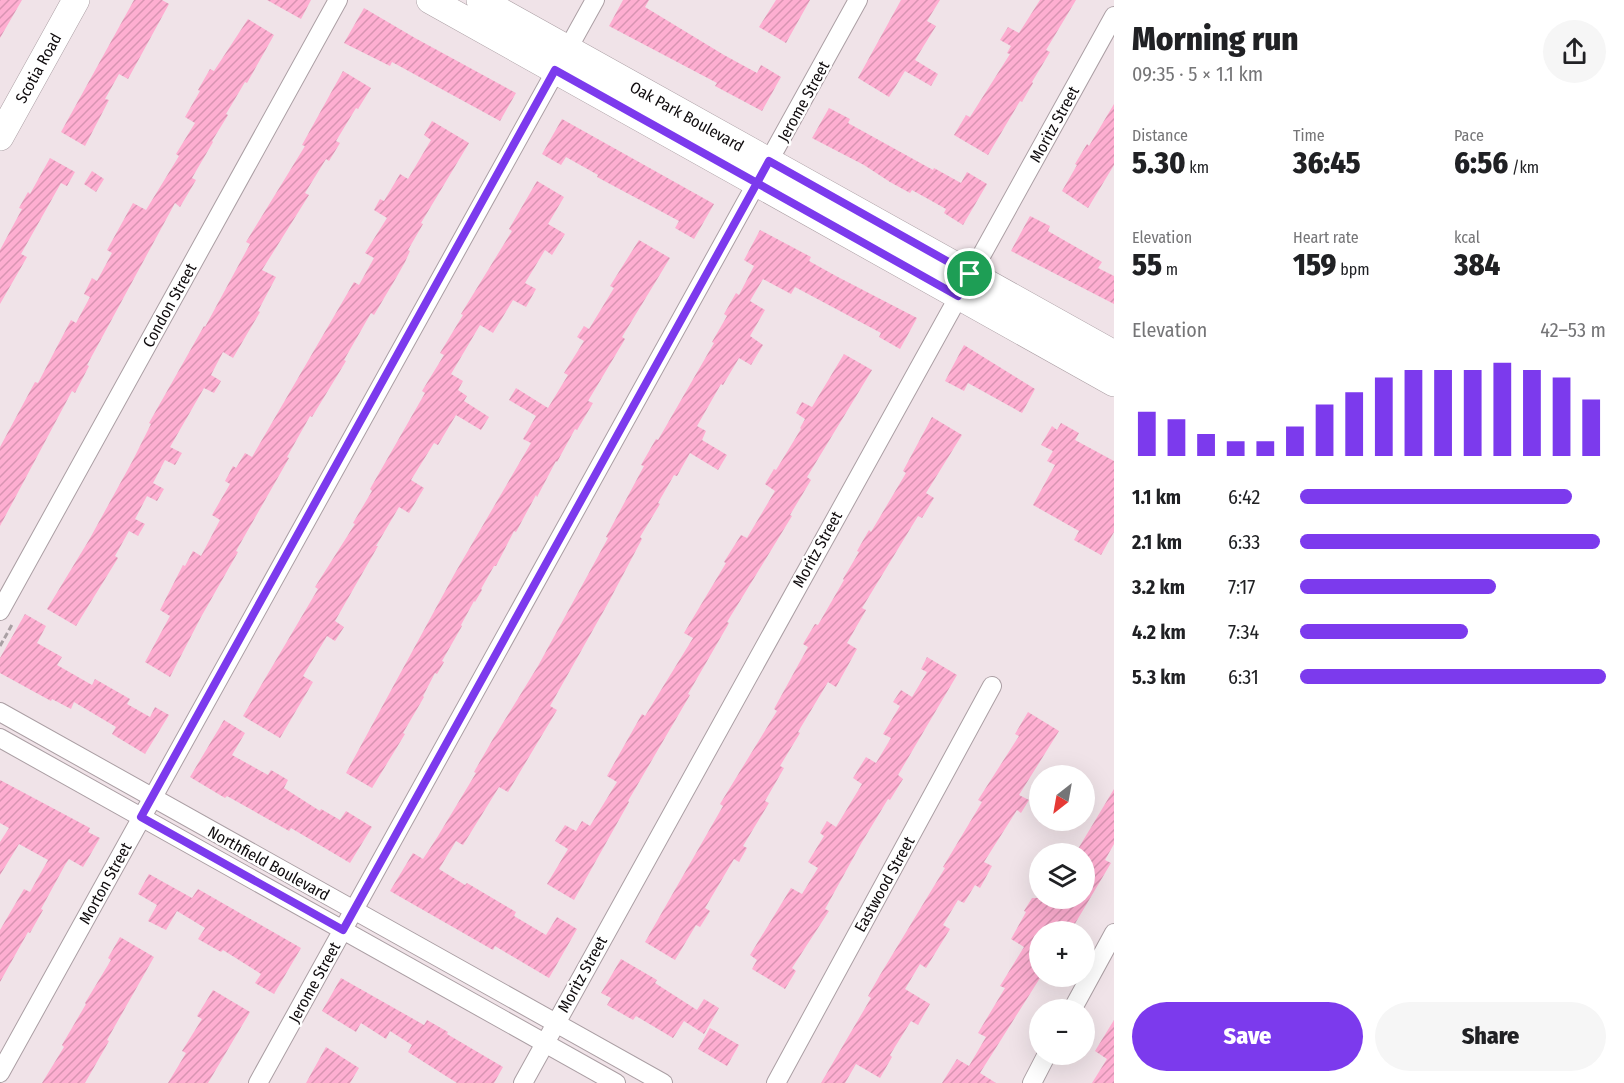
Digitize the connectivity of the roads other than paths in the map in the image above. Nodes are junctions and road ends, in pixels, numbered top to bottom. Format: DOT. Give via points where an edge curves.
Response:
graph roads {
  1 [pos="76,0"];
  2 [pos="338,0"];
  3 [pos="430,0"];
  4 [pos="480,0"];
  5 [pos="595,0"];
  6 [pos="858,0"];
  7 [pos="1114,16"];
  8 [pos="561,60"];
  9 [pos="0,136"];
  10 [pos="763,172"];
  11 [pos="964,285"];
  12 [pos="1114,354"];
  13 [pos="1114,383"];
  14 [pos="0,611"];
  15 [pos="992,686"];
  16 [pos="0,712"];
  17 [pos="0,738"];
  18 [pos="152,797"];
  19 [pos="141,817"];
  20 [pos="353,910"];
  21 [pos="343,930"];
  22 [pos="1114,933"];
  23 [pos="1078,999"];
  24 [pos="555,1023"];
  25 [pos="545,1043"];
  26 [pos="1041,1065"];
  27 [pos="0,1073"];
  28 [pos="258,1083"];
  29 [pos="522,1083"];
  30 [pos="616,1083"];
  31 [pos="663,1083"];
  32 [pos="776,1083"];
  33 [pos="1032,1083"];
  1 -- 9 [label="street, Scotia Road"];
  2 -- 14 [label="street, Condon Street"];
  3 -- 8 [label="street, Oak Park Boulevard"];
  4 -- 8 [label="street, Oak Park Boulevard"];
  5 -- 8 [label="street, Morton Street"];
  6 -- 10 [label="street, Jerome Street"];
  7 -- 11 [label="street, Moritz Street"];
  8 -- 10 [label="street, Oak Park Boulevard"];
  8 -- 18 [label="street, Morton Street"];
  10 -- 11 [label="street, Oak Park Boulevard"];
  10 -- 20 [label="street, Jerome Street"];
  11 -- 12 [label="street, Oak Park Boulevard"];
  11 -- 13 [label="street, Oak Park Boulevard"];
  11 -- 24 [label="street, Moritz Street"];
  15 -- 32 [label="street, Eastwood Street"];
  16 -- 18 [label="street, Northfield Boulevard"];
  17 -- 19 [label="street, Northfield Boulevard"];
  18 -- 19 [label="street, Morton Street"];
  18 -- 20 [label="street, Northfield Boulevard"];
  19 -- 21 [label="street, Northfield Boulevard"];
  19 -- 27 [label="street, Morton Street"];
  20 -- 21 [label="street, Jerome Street"];
  20 -- 24 [label="street, Northfield Boulevard"];
  21 -- 25 [label="street, Northfield Boulevard"];
  21 -- 28 [label="street, Jerome Street"];
  22 -- 23 [label="street"];
  24 -- 25 [label="street, Moritz Street"];
  24 -- 31 [label="street, Northfield Boulevard"];
  25 -- 29 [label="street, Moritz Street"];
  25 -- 30 [label="street, Northfield Boulevard"];
  26 -- 33 [label="street"];
}
